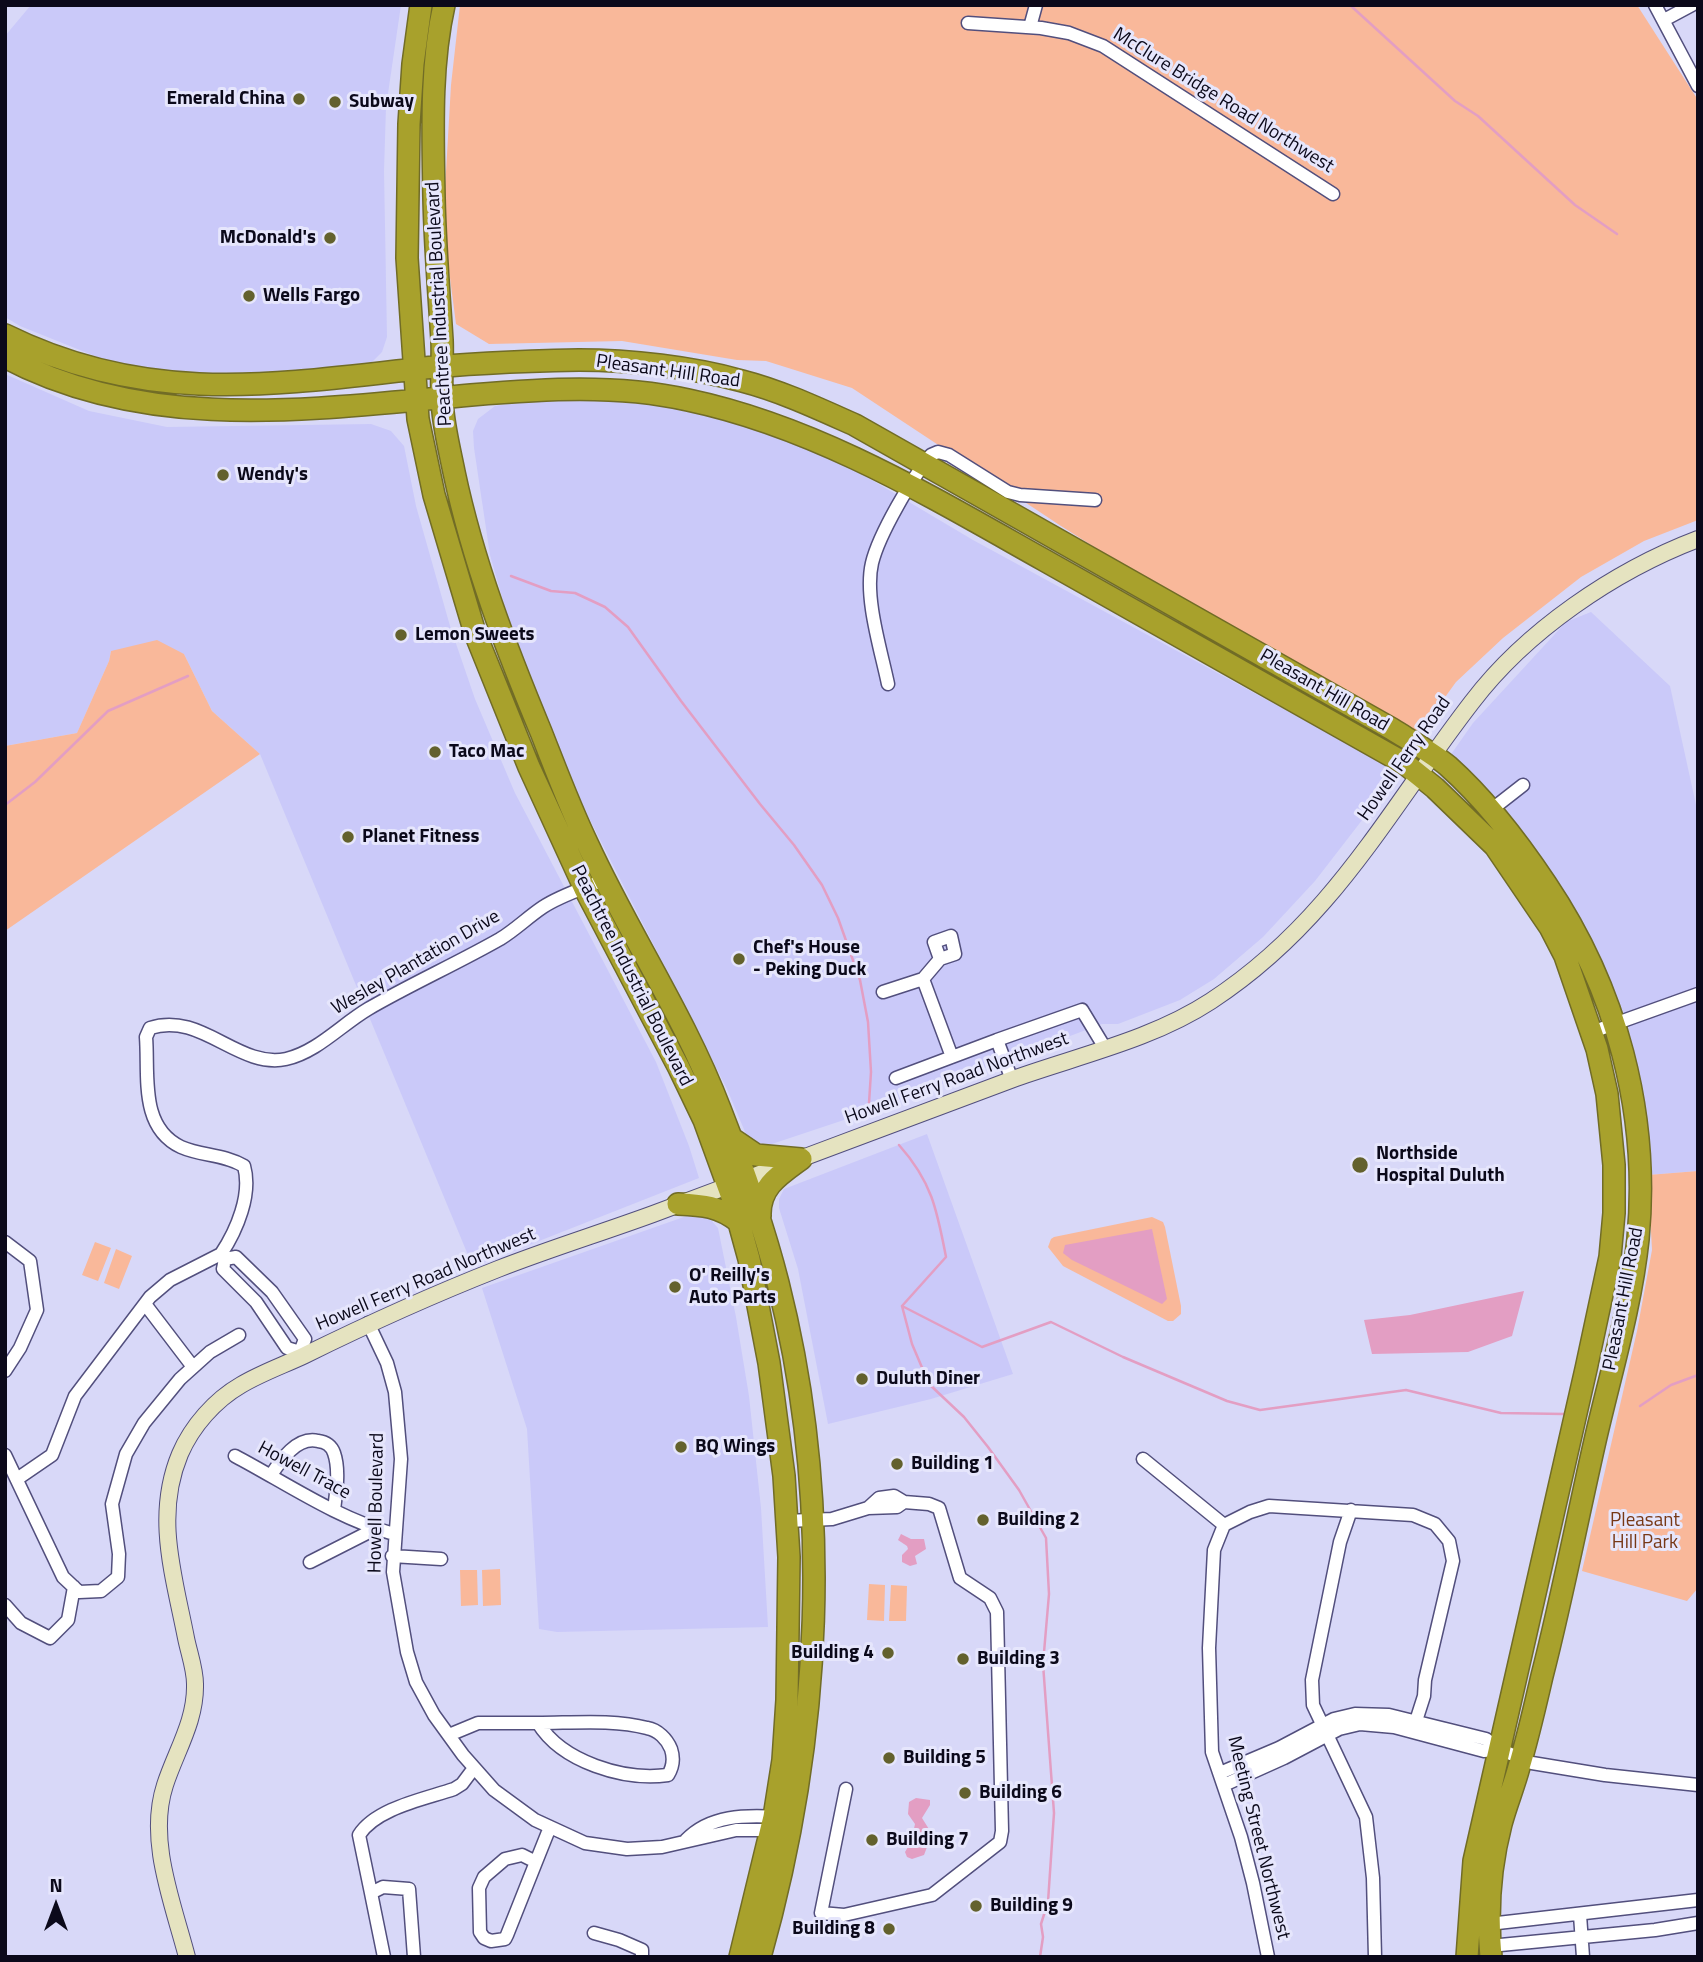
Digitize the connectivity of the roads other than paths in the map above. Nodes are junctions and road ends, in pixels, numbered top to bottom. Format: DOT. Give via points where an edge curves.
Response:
graph roads {
  1 [pos="421,5"];
  2 [pos="444,5"];
  3 [pos="1036,5"];
  4 [pos="1655,5"];
  5 [pos="1692,5"];
  6 [pos="1664,20"];
  7 [pos="968,23"];
  8 [pos="1030,27"];
  9 [pos="1698,86"];
  10 [pos="1333,194"];
  11 [pos="5,335"];
  12 [pos="5,357"];
  13 [pos="442,367"];
  14 [pos="415,369"];
  15 [pos="442,397"];
  16 [pos="416,400"];
  17 [pos="924,464"];
  18 [pos="910,486"];
  19 [pos="1095,500"];
  20 [pos="1698,539"];
  21 [pos="888,684"];
  22 [pos="1433,756"];
  23 [pos="1420,776"];
  24 [pos="1523,785"];
  25 [pos="1491,810"];
  26 [pos="606,879"];
  27 [pos="585,889"];
  28 [pos="940,959"];
  29 [pos="923,979"];
  30 [pos="883,992"];
  31 [pos="1698,994"];
  32 [pos="1615,1023"];
  33 [pos="1165,1025"];
  34 [pos="1592,1032"];
  35 [pos="997,1040"];
  36 [pos="1105,1048"];
  37 [pos="952,1057"];
  38 [pos="896,1078"];
  39 [pos="1012,1080"];
  40 [pos="731,1139"];
  41 [pos="801,1159"];
  42 [pos="736,1182"];
  43 [pos="678,1204"];
  44 [pos="750,1223"];
  45 [pos="5,1242"];
  46 [pos="223,1257"];
  47 [pos="145,1304"];
  48 [pos="282,1305"];
  49 [pos="267,1316"];
  50 [pos="368,1323"];
  51 [pos="239,1335"];
  52 [pos="302,1354"];
  53 [pos="193,1367"];
  54 [pos="5,1371"];
  55 [pos="5,1455"];
  56 [pos="235,1455"];
  57 [pos="1143,1459"];
  58 [pos="271,1475"];
  59 [pos="17,1479"];
  60 [pos="334,1510"];
  61 [pos="1351,1510"];
  62 [pos="812,1520"];
  63 [pos="787,1521"];
  64 [pos="1224,1525"];
  65 [pos="375,1529"];
  66 [pos="394,1534"];
  67 [pos="392,1556"];
  68 [pos="441,1559"];
  69 [pos="310,1562"];
  70 [pos="74,1587"];
  71 [pos="5,1605"];
  72 [pos="1416,1721"];
  73 [pos="538,1723"];
  74 [pos="1324,1730"];
  75 [pos="449,1735"];
  76 [pos="1499,1749"];
  77 [pos="1521,1760"];
  78 [pos="474,1768"];
  79 [pos="1222,1779"];
  80 [pos="1698,1785"];
  81 [pos="846,1789"];
  82 [pos="782,1824"];
  83 [pos="550,1827"];
  84 [pos="536,1862"];
  85 [pos="371,1893"];
  86 [pos="1698,1900"];
  87 [pos="1580,1915"];
  88 [pos="1698,1923"];
  89 [pos="594,1933"];
  90 [pos="1582,1937"];
  91 [pos="1490,1942"];
  92 [pos="187,1957"];
  93 [pos="384,1957"];
  94 [pos="414,1957"];
  95 [pos="642,1957"];
  96 [pos="740,1957"];
  97 [pos="760,1957"];
  98 [pos="1268,1957"];
  99 [pos="1375,1957"];
  100 [pos="1467,1957"];
  101 [pos="1583,1957"];
  1 -- 14 [label="highway, Peachtree Industrial Boulevard" via="412,76 407,216"];
  2 -- 13 [label="highway, Peachtree Industrial Boulevard" via="433,134"];
  3 -- 8 [label="street"];
  4 -- 6 [label="street"];
  5 -- 6 [label="street"];
  6 -- 9 [label="street"];
  7 -- 8 [label="street, McClure Bridge Road Northwest"];
  8 -- 10 [label="street, McClure Bridge Road Northwest" via="1069,33 1103,46"];
  11 -- 14 [label="highway, Pleasant Hill Road" via="77,365 190,384 268,385"];
  12 -- 16 [label="highway, Pleasant Hill Road" via="81,388 188,409 272,411"];
  13 -- 14 [label="highway, Pleasant Hill Road"];
  13 -- 15 [label="highway, Peachtree Industrial Boulevard"];
  13 -- 17 [label="highway, Pleasant Hill Road" via="591,361 731,379 855,425"];
  14 -- 16 [label="highway, Peachtree Industrial Boulevard"];
  15 -- 16 [label="highway, Pleasant Hill Road"];
  15 -- 18 [label="highway, Pleasant Hill Road" via="578,389 688,399 800,433"];
  15 -- 26 [label="highway, Peachtree Industrial Boulevard" via="458,492 477,563 539,729"];
  16 -- 27 [label="highway, Peachtree Industrial Boulevard" via="434,495 475,633"];
  17 -- 18 [label="street"];
  17 -- 19 [label="street" via="938,452 1008,492"];
  17 -- 22 [label="highway, Pleasant Hill Road"];
  18 -- 21 [label="street" via="872,563 872,598"];
  18 -- 23 [label="highway, Pleasant Hill Road"];
  20 -- 22 [label="street, Howell Ferry Road" via="1651,558 1553,620 1498,671"];
  22 -- 23 [label="street, Howell Ferry Road"];
  22 -- 25 [label="highway, Pleasant Hill Road"];
  23 -- 33 [label="street, Howell Ferry Road" via="1332,894 1276,952 1207,1003"];
  23 -- 34 [label="highway, Pleasant Hill Road" via="1495,846 1531,895 1564,956"];
  24 -- 25 [label="street"];
  25 -- 32 [label="highway, Pleasant Hill Road" via="1570,920"];
  26 -- 27 [label="street"];
  26 -- 40 [label="highway, Peachtree Industrial Boulevard" via="704,1066"];
  27 -- 42 [label="highway, Peachtree Industrial Boulevard"];
  27 -- 46 [label="street, Wesley Plantation Drive" via="545,906 502,938 366,1010 303,1054 282,1060 259,1058 195,1029 162,1024 150,1028 146,1037 148,1103 155,1122 180,1146 244,1166 247,1195"];
  28 -- 29 [label="street"];
  29 -- 30 [label="street"];
  29 -- 37 [label="street"];
  31 -- 32 [label="street"];
  32 -- 34 [label="street"];
  32 -- 77 [label="highway, Pleasant Hill Road" via="1625,1057 1640,1161 1635,1262"];
  33 -- 36 [label="street, Howell Ferry Road Northwest"];
  34 -- 76 [label="highway, Pleasant Hill Road" via="1613,1141 1612,1238"];
  35 -- 36 [label="street" via="1082,1010"];
  35 -- 37 [label="street"];
  35 -- 39 [label="street"];
  36 -- 39 [label="street, Howell Ferry Road Northwest"];
  37 -- 38 [label="street"];
  39 -- 41 [label="street, Howell Ferry Road Northwest"];
  40 -- 41 [label="highway" via="756,1156"];
  40 -- 42 [label="highway, Peachtree Industrial Boulevard"];
  41 -- 42 [label="street, Howell Ferry Road Northwest"];
  41 -- 44 [label="highway" via="771,1182"];
  42 -- 43 [label="street, Howell Ferry Road Northwest"];
  42 -- 44 [label="highway, Peachtree Industrial Boulevard"];
  43 -- 44 [label="highway" via="707,1205"];
  43 -- 50 [label="street, Howell Ferry Road Northwest"];
  44 -- 62 [label="highway, Peachtree Industrial Boulevard" via="777,1280 791,1340"];
  44 -- 63 [label="highway, Peachtree Industrial Boulevard" via="749,1259 769,1363"];
  45 -- 54 [label="street" via="30,1261 37,1310"];
  46 -- 47 [label="street" via="170,1280"];
  46 -- 48 [label="street" via="236,1258"];
  46 -- 49 [label="street" via="223,1269"];
  47 -- 53 [label="street"];
  47 -- 59 [label="street" via="75,1396 52,1455"];
  48 -- 49 [label="street"];
  48 -- 52 [label="street" via="305,1339"];
  49 -- 52 [label="street" via="287,1348"];
  50 -- 52 [label="street, Howell Ferry Road Northwest"];
  50 -- 66 [label="street, Howell Boulevard" via="395,1392 401,1459"];
  51 -- 53 [label="street"];
  52 -- 92 [label="street, Howell Ferry Road Northwest" via="238,1386 201,1418 179,1455 169,1498 166,1538 195,1682 187,1734 163,1789 159,1830"];
  53 -- 70 [label="street" via="144,1423 126,1454 112,1504 118,1577 102,1591 79,1592"];
  55 -- 59 [label="street"];
  56 -- 58 [label="street, Howell Trace"];
  57 -- 64 [label="street"];
  58 -- 60 [label="street, Howell Trace"];
  58 -- 60 [label="street" via="297,1445 312,1439 327,1443 336,1465"];
  59 -- 70 [label="street" via="63,1577"];
  60 -- 65 [label="street, Howell Trace"];
  61 -- 64 [label="street" via="1269,1506"];
  61 -- 72 [label="street" via="1413,1515 1436,1524 1449,1541 1453,1561"];
  61 -- 74 [label="street" via="1340,1542 1312,1680 1313,1705"];
  62 -- 63 [label="street"];
  62 -- 81 [label="street" via="832,1519 894,1496 939,1508 960,1578 989,1598 998,1612 1000,1842 932,1895 844,1914 821,1913"];
  62 -- 82 [label="highway, Peachtree Industrial Boulevard" via="808,1716"];
  63 -- 82 [label="highway, Peachtree Industrial Boulevard"];
  64 -- 79 [label="street, Meeting Street Northwest" via="1214,1550 1209,1648 1212,1752"];
  65 -- 66 [label="street, Howell Trace"];
  65 -- 69 [label="street"];
  66 -- 67 [label="street, Howell Boulevard"];
  67 -- 68 [label="street"];
  67 -- 75 [label="street, Howell Boulevard" via="398,1607 416,1682"];
  70 -- 71 [label="street" via="68,1620 50,1638 21,1623"];
  72 -- 74 [label="street" via="1370,1713 1339,1717"];
  72 -- 76 [label="street" via="1486,1739"];
  73 -- 73 [label="street" via="649,1728 669,1745 672,1768 668,1775 658,1777 611,1770 558,1745"];
  73 -- 75 [label="street" via="478,1723"];
  74 -- 76 [label="street" via="1372,1723 1484,1751"];
  74 -- 79 [label="street"];
  74 -- 99 [label="street" via="1366,1816"];
  75 -- 78 [label="street, Howell Boulevard"];
  76 -- 77 [label="street"];
  76 -- 100 [label="highway, Pleasant Hill Road" via="1474,1861"];
  77 -- 80 [label="street"];
  77 -- 91 [label="highway, Pleasant Hill Road" via="1500,1826"];
  78 -- 83 [label="street, Howell Boulevard" via="494,1790"];
  78 -- 85 [label="street" via="454,1789 366,1823 359,1835"];
  79 -- 98 [label="street, Meeting Street Northwest" via="1253,1883"];
  82 -- 83 [label="street, Howell Boulevard" via="716,1820 696,1829 686,1840 627,1849 585,1843"];
  82 -- 96 [label="highway, Peachtree Industrial Boulevard"];
  82 -- 97 [label="highway, Peachtree Industrial Boulevard" via="781,1881"];
  83 -- 84 [label="street"];
  84 -- 84 [label="street" via="505,1939 484,1938 479,1899 484,1877 512,1856"];
  85 -- 93 [label="street"];
  85 -- 94 [label="street" via="383,1887 409,1889"];
  86 -- 87 [label="street"];
  87 -- 90 [label="street"];
  87 -- 91 [label="street"];
  88 -- 90 [label="street"];
  89 -- 95 [label="street" via="642,1950"];
  90 -- 91 [label="street"];
  90 -- 101 [label="street"];
}
